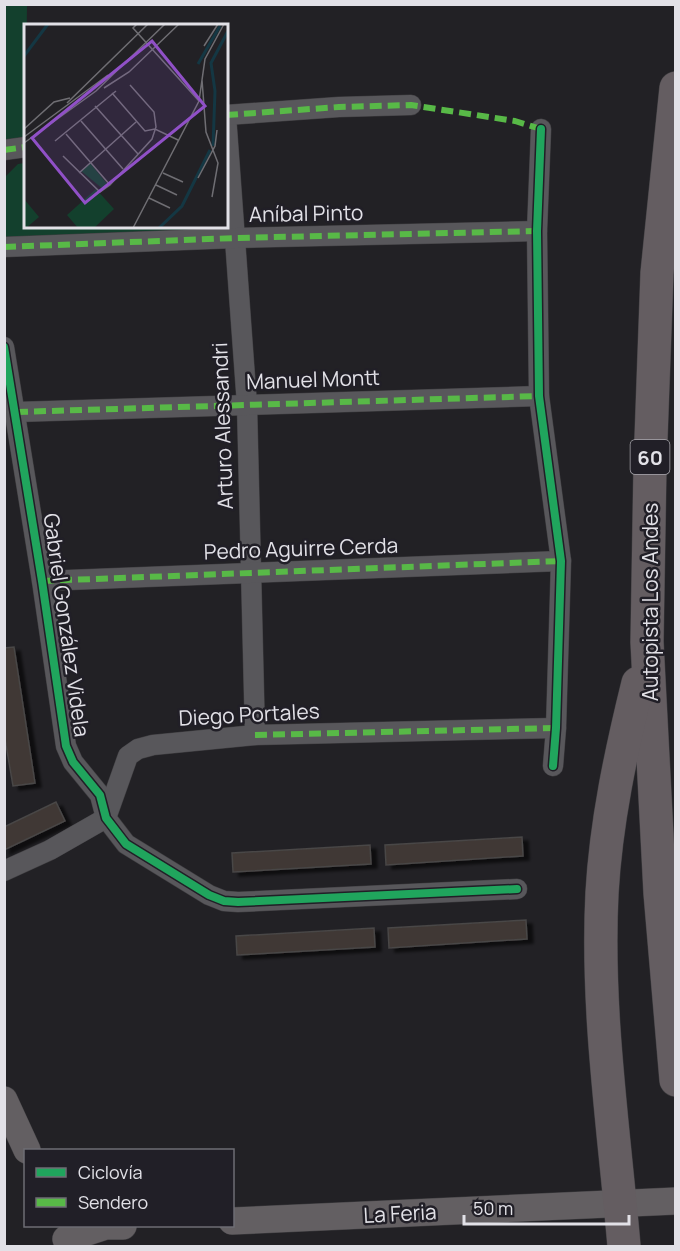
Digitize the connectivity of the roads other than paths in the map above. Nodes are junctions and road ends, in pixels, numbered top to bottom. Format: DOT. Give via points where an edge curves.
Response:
graph roads {
  1 [pos="675,88"];
  2 [pos="411,105"];
  3 [pos="228,115"];
  4 [pos="541,129"];
  5 [pos="228,140"];
  6 [pos="24,147"];
  7 [pos="4,150"];
  8 [pos="537,231"];
  9 [pos="236,238"];
  10 [pos="4,248"];
  11 [pos="4,347"];
  12 [pos="539,396"];
  13 [pos="247,405"];
  14 [pos="16,412"];
  15 [pos="561,561"];
  16 [pos="251,574"];
  17 [pos="42,581"];
  18 [pos="647,642"];
  19 [pos="556,728"];
  20 [pos="255,735"];
  21 [pos="553,766"];
  22 [pos="106,818"];
  23 [pos="4,871"];
  24 [pos="517,889"];
  25 [pos="675,1080"];
  26 [pos="4,1100"];
  27 [pos="27,1149"];
  28 [pos="675,1201"];
  29 [pos="621,1203"];
  30 [pos="234,1221"];
  31 [pos="103,1227"];
  32 [pos="63,1239"];
  33 [pos="624,1246"];
  1 -- 18 [label="highway, Autopista Los Andes / 60" via="657,273"];
  2 -- 3 [label="street"];
  4 -- 8 [label="street"];
  5 -- 9 [label="street, Arturo Alessandri"];
  6 -- 7 [label="street"];
  8 -- 9 [label="street, Aníbal Pinto"];
  8 -- 12 [label="street"];
  9 -- 10 [label="street, Aníbal Pinto"];
  9 -- 13 [label="street, Arturo Alessandri"];
  11 -- 14 [label="street, Gabriel González Videla"];
  12 -- 13 [label="street, Manuel Montt"];
  12 -- 15 [label="street"];
  13 -- 14 [label="street, Manuel Montt"];
  13 -- 16 [label="street, Arturo Alessandri"];
  14 -- 17 [label="street, Gabriel González Videla"];
  15 -- 16 [label="street, Pedro Aguirre Cerda"];
  15 -- 19 [label="street"];
  16 -- 17 [label="street, Pedro Aguirre Cerda"];
  16 -- 20 [label="street, Arturo Alessandri"];
  17 -- 22 [label="street, Gabriel González Videla" via="66,746 73,762 100,795"];
  18 -- 25 [label="highway, Autopista Los Andes / 60" via="660,893"];
  18 -- 29 [label="highway" via="613,792 602,892 602,1003"];
  19 -- 20 [label="street, Diego Portales"];
  19 -- 21 [label="street"];
  20 -- 22 [label="street, Diego Portales" via="138,749 128,756"];
  22 -- 23 [label="street"];
  22 -- 24 [label="street, Gabriel González Videla" via="126,844 224,901"];
  26 -- 27 [label="main road"];
  28 -- 29 [label="main road, La Feria"];
  29 -- 30 [label="main road, La Feria"];
  29 -- 33 [label="highway"];
  31 -- 32 [label="main road"];
}
